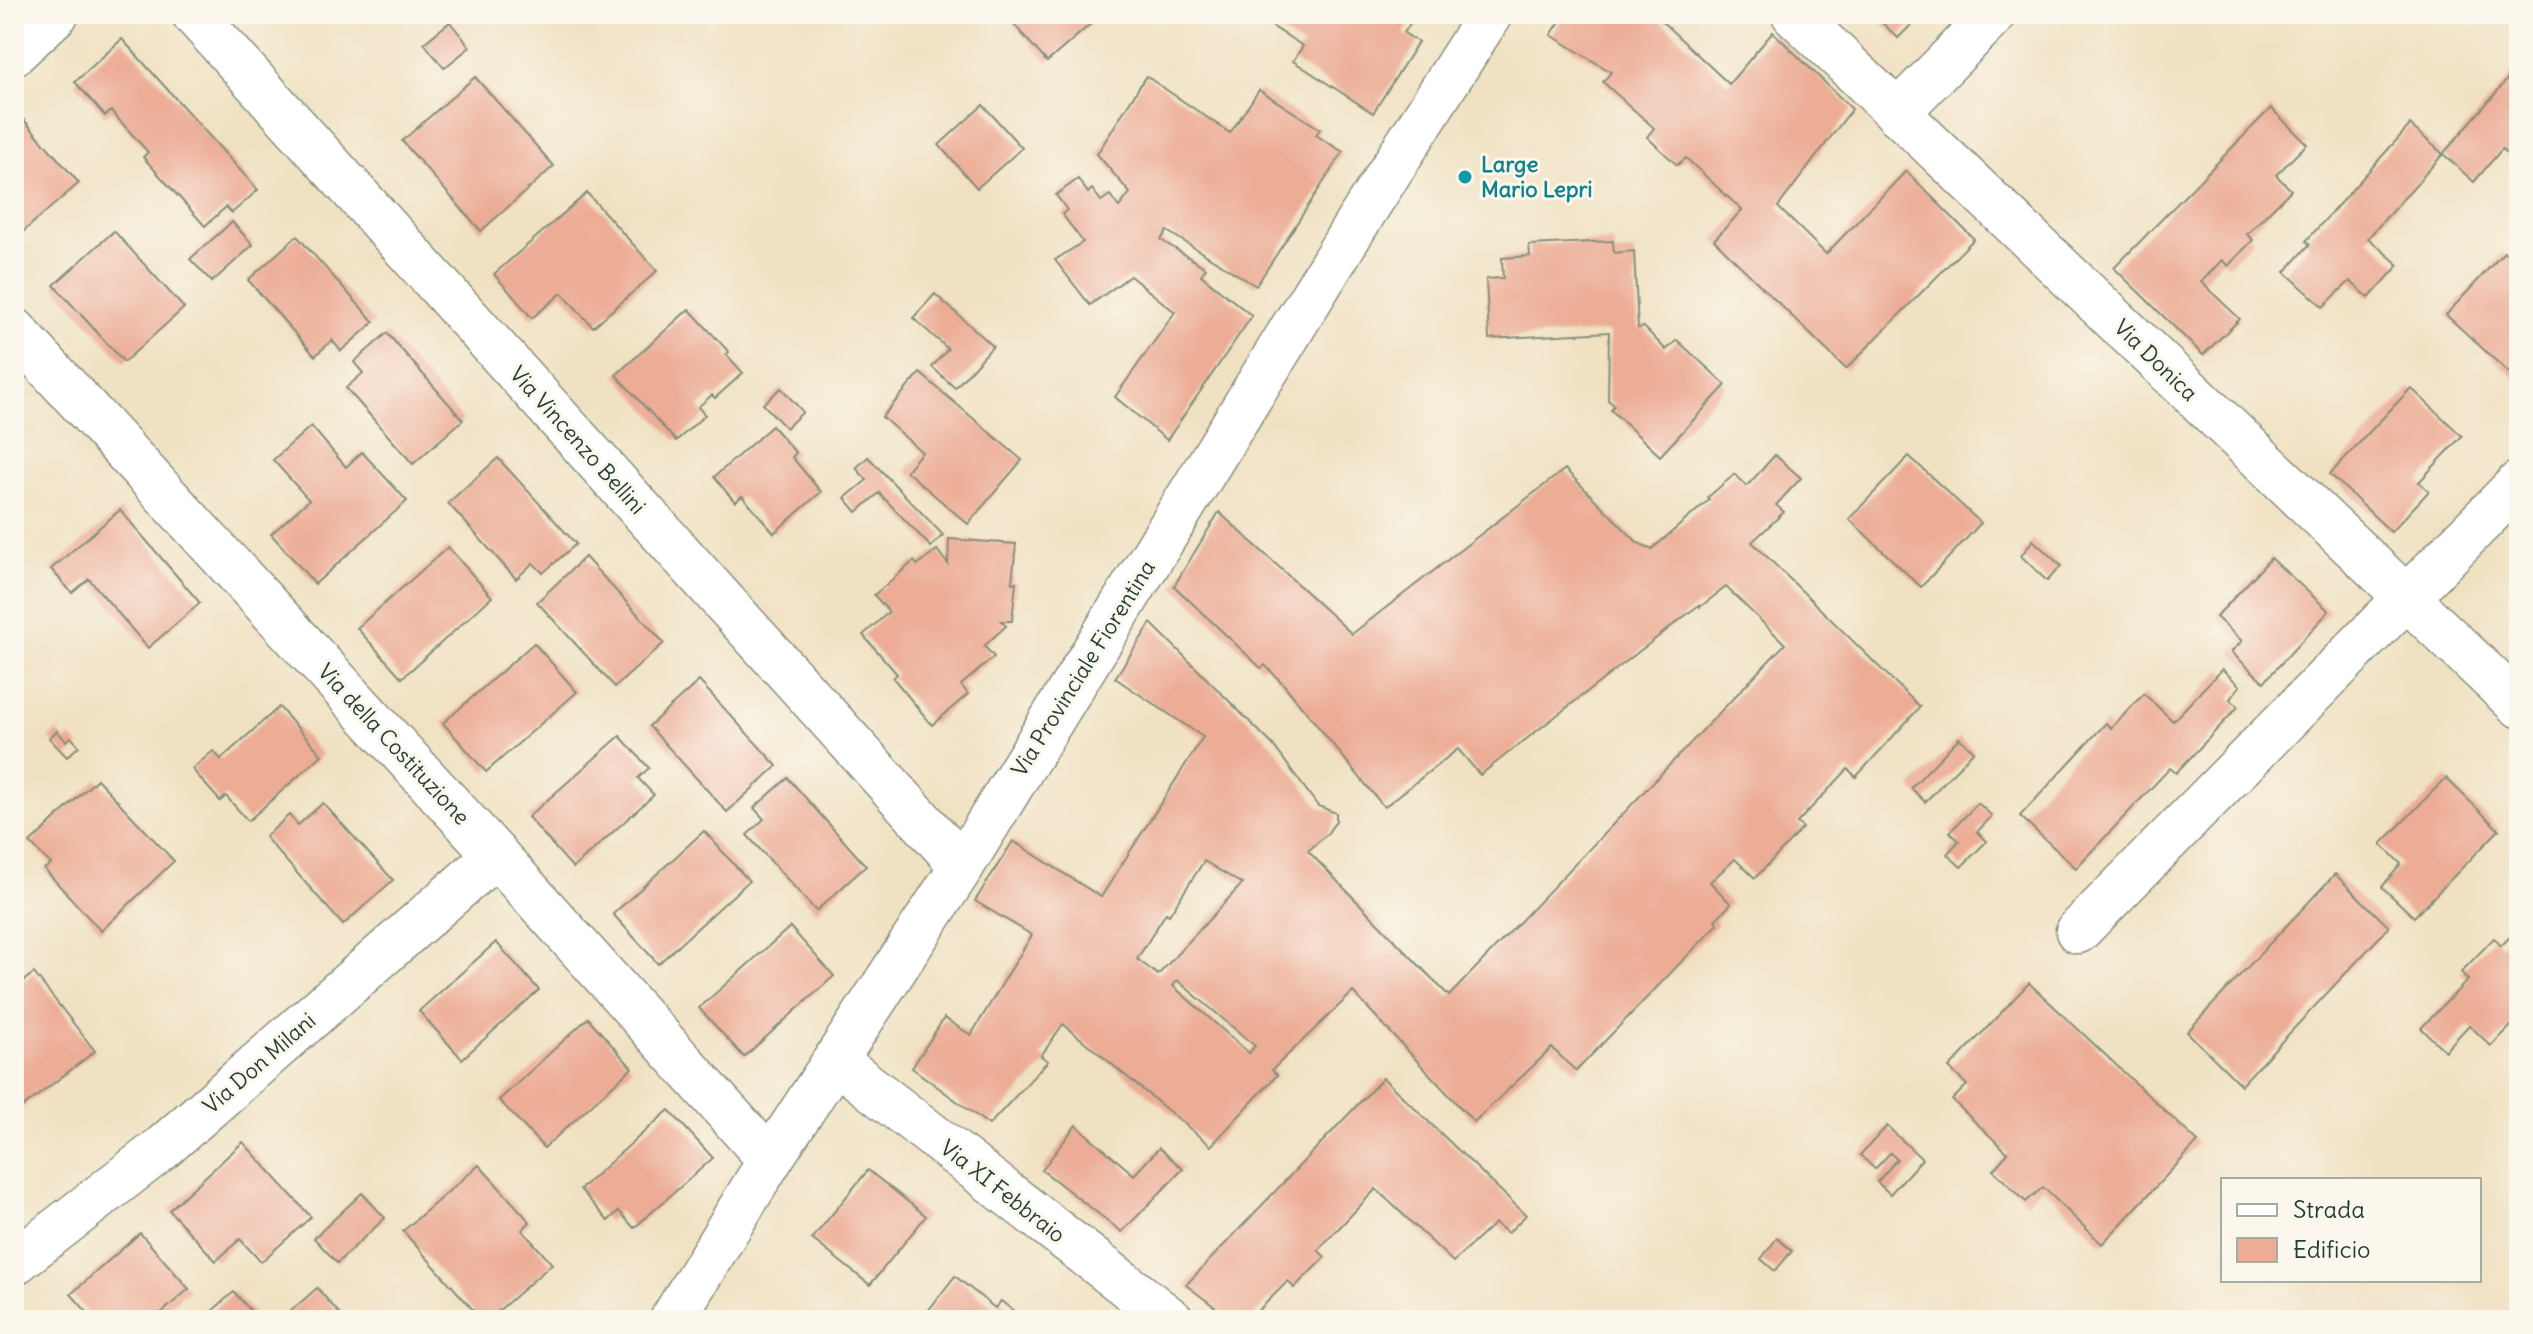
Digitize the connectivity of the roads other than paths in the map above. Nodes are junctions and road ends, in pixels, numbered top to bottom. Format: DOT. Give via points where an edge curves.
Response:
graph roads {
  1 [pos="56,14"];
  2 [pos="194,14"];
  3 [pos="1490,14"];
  4 [pos="1794,14"];
  5 [pos="1994,14"];
  6 [pos="14,53"];
  7 [pos="1897,113"];
  8 [pos="14,330"];
  9 [pos="2519,483"];
  10 [pos="2405,599"];
  11 [pos="2519,705"];
  12 [pos="496,855"];
  13 [pos="962,866"];
  14 [pos="2078,931"];
  15 [pos="836,1061"];
  16 [pos="770,1160"];
  17 [pos="14,1263"];
  18 [pos="672,1320"];
  19 [pos="1171,1320"];
  1 -- 6 [label="street"];
  2 -- 13 [label="street, Via Vincenzo Bellini"];
  3 -- 13 [label="street, Via Provinciale Fiorentina"];
  4 -- 7 [label="street, Via Donica"];
  5 -- 7 [label="street"];
  7 -- 10 [label="street, Via Donica"];
  8 -- 12 [label="street, Via della Costituzione"];
  9 -- 10 [label="street"];
  10 -- 11 [label="street, Via Donica"];
  10 -- 14 [label="street"];
  12 -- 16 [label="street, Via della Costituzione"];
  12 -- 17 [label="street, Via Don Milani" via="161,1149"];
  13 -- 15 [label="street, Via Provinciale Fiorentina"];
  15 -- 16 [label="street, Via Provinciale Fiorentina"];
  15 -- 19 [label="street, Via XI Febbraio"];
  16 -- 18 [label="street, Via Provinciale Fiorentina"];
}
